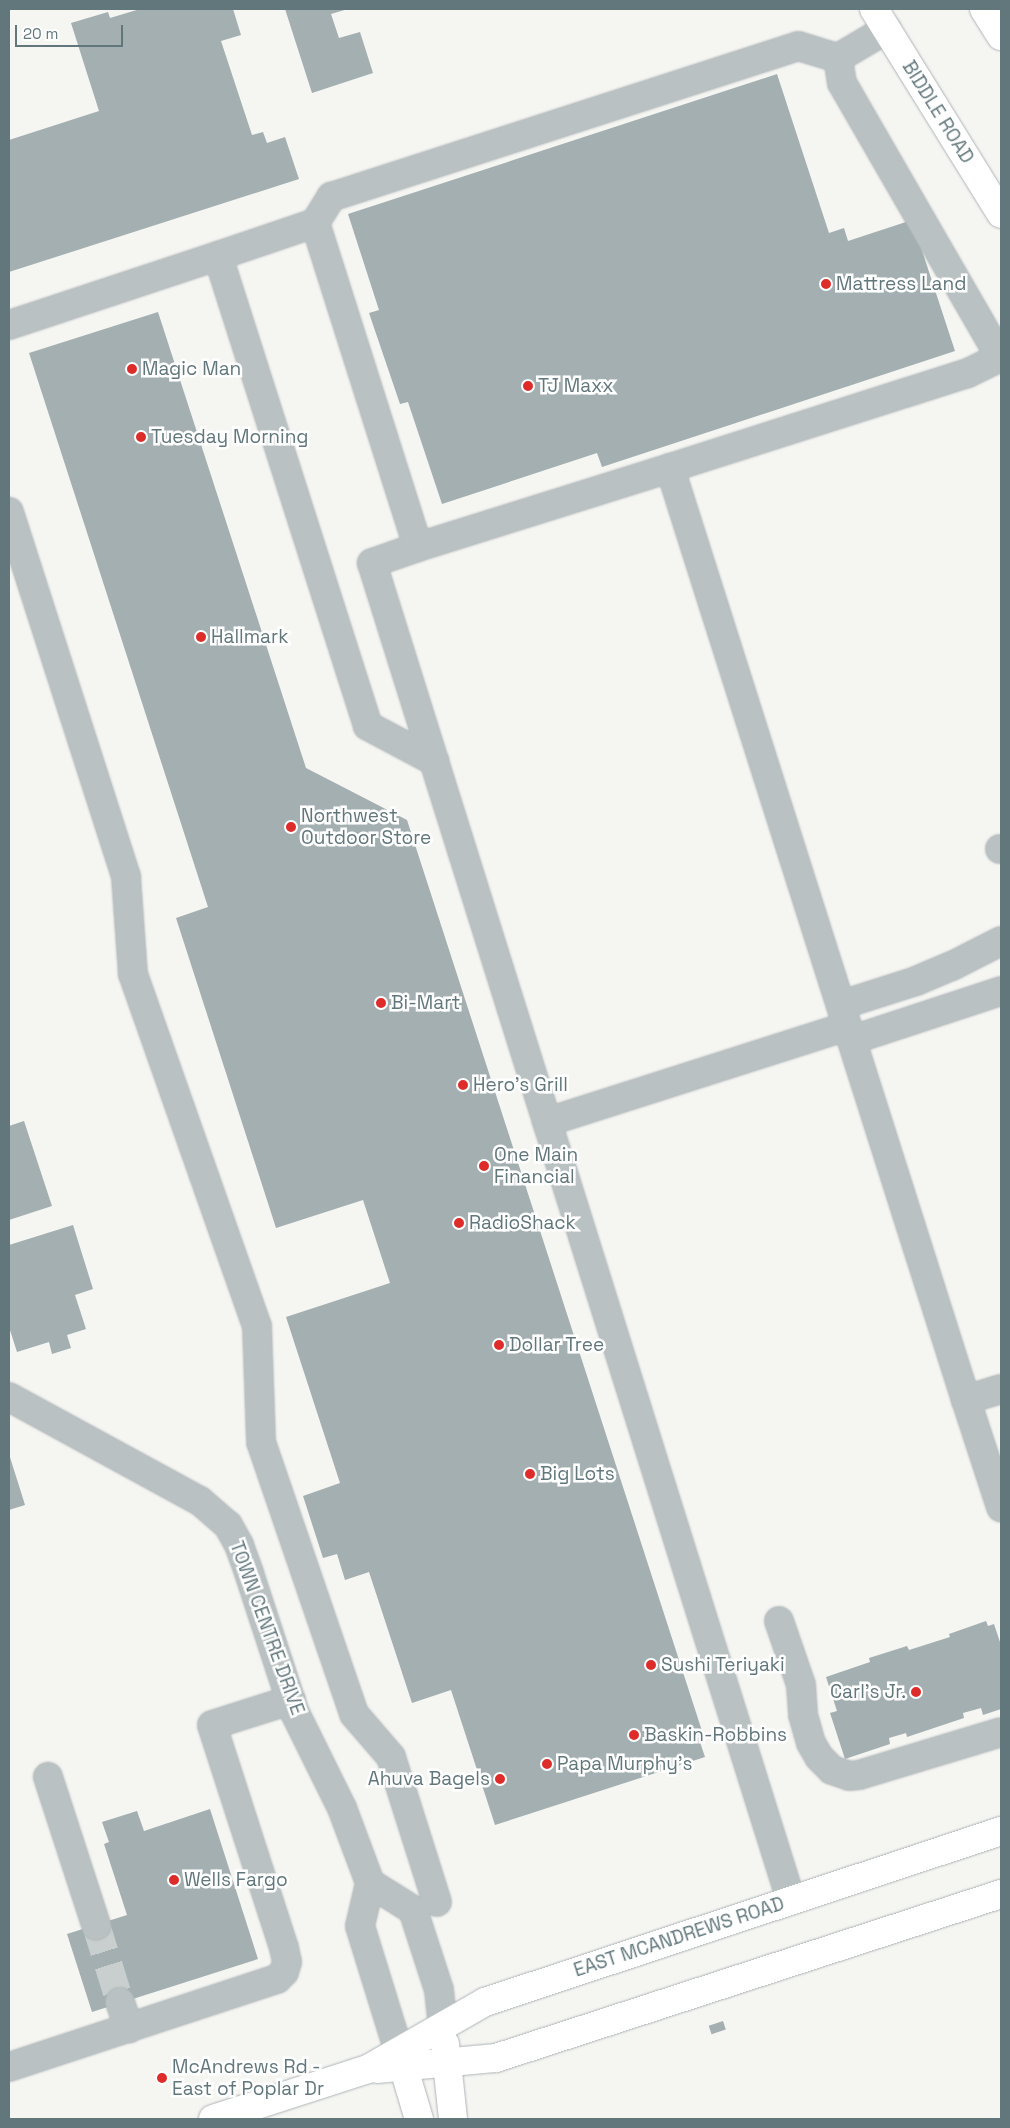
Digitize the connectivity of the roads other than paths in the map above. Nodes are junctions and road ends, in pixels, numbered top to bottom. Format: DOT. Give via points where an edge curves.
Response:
graph roads {
  1 [pos="984,9"];
  2 [pos="880,19"];
  3 [pos="1001,36"];
  4 [pos="838,58"];
  5 [pos="1001,214"];
  6 [pos="315,224"];
  7 [pos="218,256"];
  8 [pos="9,325"];
  9 [pos="1001,358"];
  10 [pos="670,468"];
  11 [pos="9,512"];
  12 [pos="418,547"];
  13 [pos="434,761"];
  14 [pos="1001,941"];
  15 [pos="1001,992"];
  16 [pos="847,1024"];
  17 [pos="547,1122"];
  18 [pos="1001,1389"];
  19 [pos="9,1397"];
  20 [pos="966,1400"];
  21 [pos="1001,1507"];
  22 [pos="779,1621"];
  23 [pos="291,1700"];
  24 [pos="1001,1732"];
  25 [pos="48,1777"];
  26 [pos="1001,1831"];
  27 [pos="370,1883"];
  28 [pos="1001,1894"];
  29 [pos="792,1900"];
  30 [pos="436,1902"];
  31 [pos="96,1925"];
  32 [pos="120,2002"];
  33 [pos="443,2026"];
  34 [pos="129,2028"];
  35 [pos="401,2059"];
  36 [pos="447,2063"];
  37 [pos="9,2067"];
  38 [pos="213,2119"];
  39 [pos="419,2119"];
  40 [pos="453,2119"];
  1 -- 3 [label="main road"];
  2 -- 4 [label="street"];
  2 -- 5 [label="main road, BIDDLE ROAD"];
  4 -- 6 [label="street" via="798,46 331,197"];
  4 -- 9 [label="street" via="842,83"];
  6 -- 7 [label="street"];
  6 -- 12 [label="street"];
  7 -- 8 [label="street"];
  7 -- 13 [label="street" via="368,726"];
  9 -- 10 [label="street" via="959,376"];
  10 -- 12 [label="street"];
  10 -- 16 [label="street"];
  11 -- 30 [label="street" via="126,877 133,974 257,1326 261,1442 354,1714 391,1757"];
  12 -- 13 [label="street" via="372,563"];
  13 -- 17 [label="street"];
  14 -- 16 [label="street" via="916,981"];
  15 -- 16 [label="street"];
  16 -- 17 [label="street"];
  16 -- 20 [label="street"];
  17 -- 29 [label="street"];
  18 -- 20 [label="street"];
  19 -- 23 [label="street, TOWN CENTRE DRIVE" via="200,1501 228,1525 243,1554"];
  20 -- 21 [label="street"];
  22 -- 24 [label="street" via="801,1685 808,1735 819,1757 832,1770 859,1776"];
  23 -- 27 [label="street, TOWN CENTRE DRIVE" via="342,1808"];
  23 -- 34 [label="street" via="212,1725 284,1948 287,1962 284,1972 277,1979"];
  25 -- 31 [label="street"];
  26 -- 29 [label="main road, EAST MCANDREWS ROAD"];
  27 -- 33 [label="street" via="413,1910 439,1990"];
  27 -- 35 [label="street" via="360,1926"];
  28 -- 36 [label="main road, EAST MCANDREWS ROAD" via="496,2058"];
  29 -- 33 [label="main road, EAST MCANDREWS ROAD" via="485,2002"];
  32 -- 34 [label="street"];
  33 -- 35 [label="main road, EAST MCANDREWS ROAD"];
  33 -- 36 [label="main road"];
  34 -- 37 [label="street"];
  35 -- 36 [label="main road, EAST MCANDREWS ROAD"];
  35 -- 38 [label="main road, EAST MCANDREWS ROAD"];
  35 -- 39 [label="main road"];
  36 -- 40 [label="main road"];
}
